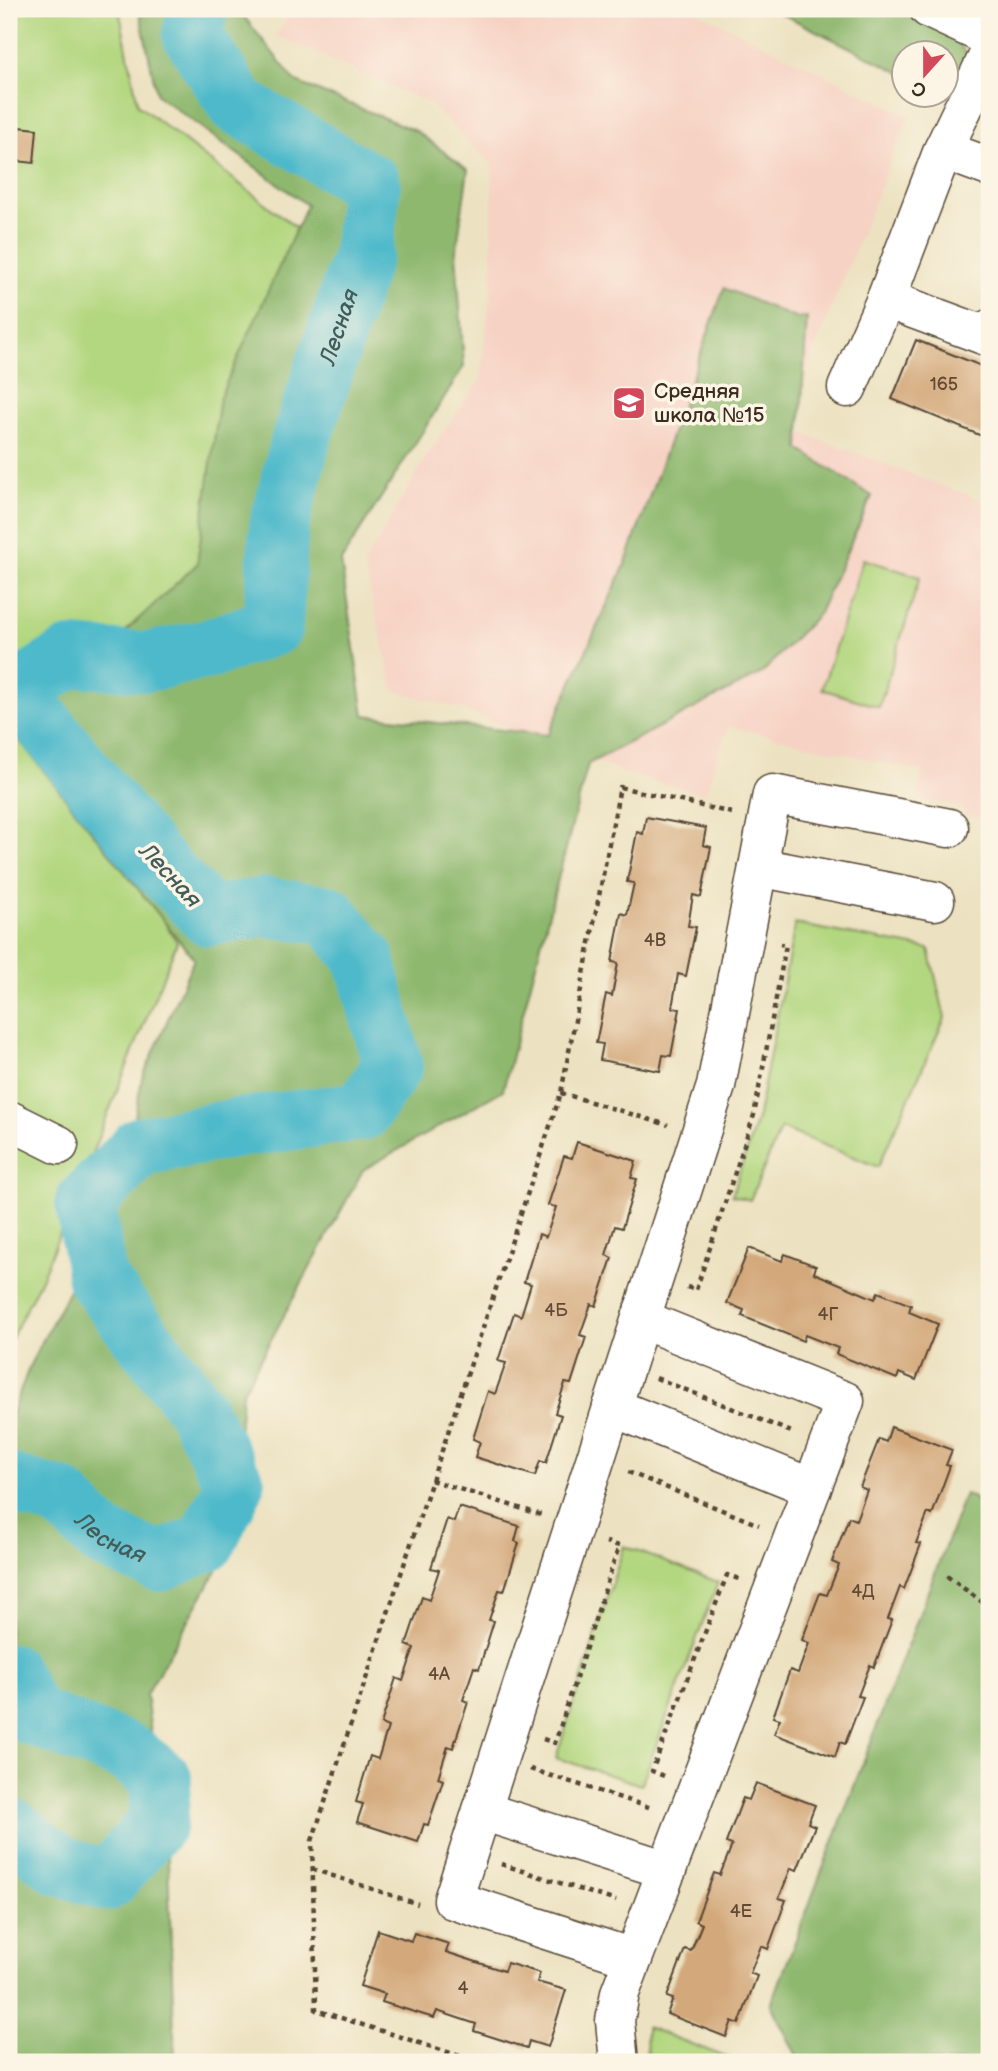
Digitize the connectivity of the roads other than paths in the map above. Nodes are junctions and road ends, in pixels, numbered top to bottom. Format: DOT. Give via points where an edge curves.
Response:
graph roads {
  1 [pos="929,9"];
  2 [pos="989,37"];
  3 [pos="989,54"];
  4 [pos="943,150"];
  5 [pos="989,167"];
  6 [pos="886,299"];
  7 [pos="989,328"];
  8 [pos="847,388"];
  9 [pos="949,828"];
  10 [pos="758,867"];
  11 [pos="935,901"];
  12 [pos="9,1120"];
  13 [pos="59,1145"];
  14 [pos="641,1319"];
  15 [pos="612,1407"];
  16 [pos="812,1488"];
  17 [pos="482,1811"];
  18 [pos="667,1870"];
  19 [pos="633,1958"];
  20 [pos="618,2062"];
  1 -- 2 [label="street"];
  3 -- 4 [label="street"];
  4 -- 5 [label="street"];
  4 -- 6 [label="street"];
  6 -- 7 [label="street" via="986,336"];
  6 -- 8 [label="street"];
  9 -- 10 [label="street" via="772,794"];
  10 -- 11 [label="street"];
  10 -- 14 [label="street" via="716,1086"];
  12 -- 13 [label="street"];
  14 -- 15 [label="street"];
  14 -- 16 [label="street" via="845,1401"];
  15 -- 16 [label="street"];
  15 -- 17 [label="street"];
  16 -- 18 [label="street"];
  17 -- 18 [label="street"];
  17 -- 19 [label="street" via="453,1900"];
  18 -- 19 [label="street"];
  19 -- 20 [label="street" via="615,2021"];
}
